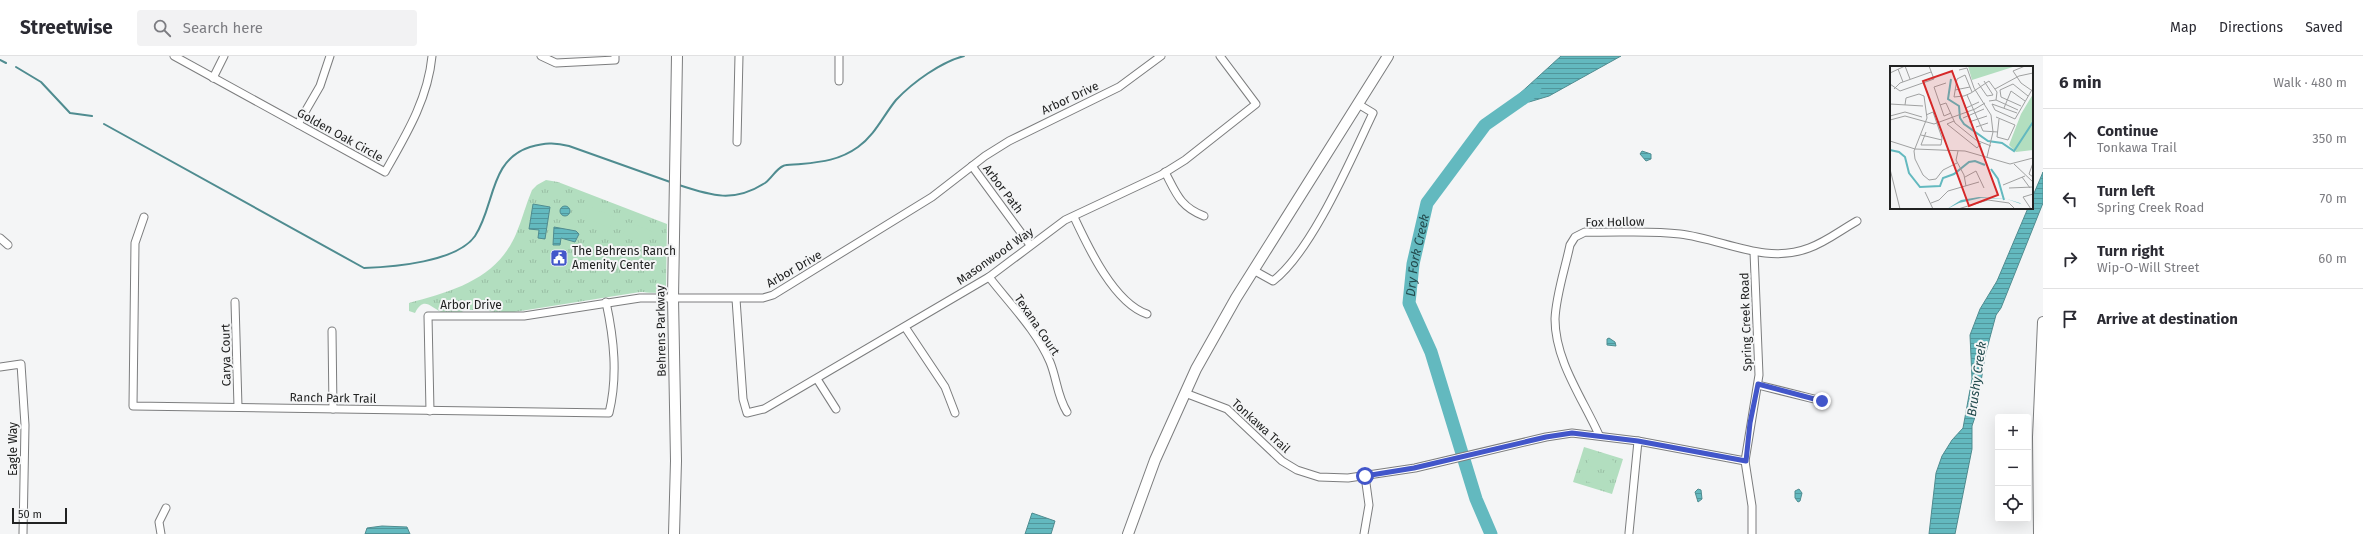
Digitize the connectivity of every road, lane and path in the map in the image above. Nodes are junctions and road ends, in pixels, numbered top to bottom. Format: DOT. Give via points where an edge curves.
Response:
graph roads {
  1 [pos="174,56"];
  2 [pos="224,56"];
  3 [pos="330,56"];
  4 [pos="432,56"];
  5 [pos="540,56"];
  6 [pos="615,56"];
  7 [pos="677,56"];
  8 [pos="739,56"];
  9 [pos="840,56"];
  10 [pos="1161,56"];
  11 [pos="1220,56"];
  12 [pos="1388,56"];
  13 [pos="213,78"];
  14 [pos="839,81"];
  15 [pos="1358,104"];
  16 [pos="298,124"];
  17 [pos="737,142"];
  18 [pos="972,166"];
  19 [pos="1165,172"];
  20 [pos="1074,216"];
  21 [pos="1204,216"];
  22 [pos="144,217"];
  23 [pos="1857,221"];
  24 [pos="0,238"];
  25 [pos="8,245"];
  26 [pos="1030,245"];
  27 [pos="1754,252"];
  28 [pos="1255,271"];
  29 [pos="989,277"];
  30 [pos="674,298"];
  31 [pos="736,298"];
  32 [pos="235,302"];
  33 [pos="606,302"];
  34 [pos="1147,314"];
  35 [pos="2043,322"];
  36 [pos="905,327"];
  37 [pos="332,332"];
  38 [pos="0,367"];
  39 [pos="817,379"];
  40 [pos="1758,384"];
  41 [pos="1185,393"];
  42 [pos="1822,401"];
  43 [pos="238,407"];
  44 [pos="333,409"];
  45 [pos="836,409"];
  46 [pos="430,411"];
  47 [pos="1067,412"];
  48 [pos="955,413"];
  49 [pos="1599,435"];
  50 [pos="1638,441"];
  51 [pos="1746,461"];
  52 [pos="1365,476"];
  53 [pos="166,508"];
  54 [pos="1629,533"];
  55 [pos="23,534"];
  56 [pos="161,534"];
  57 [pos="674,534"];
  58 [pos="1128,534"];
  59 [pos="1364,534"];
  60 [pos="1753,534"];
  61 [pos="2039,534"];
  1 -- 13 [label="street, Golden Oak Circle"];
  2 -- 13 [label="street"];
  3 -- 16 [label="street" via="320,86"];
  4 -- 16 [label="street, Golden Oak Circle" via="429,77 411,126 385,172"];
  5 -- 6 [label="street" via="556,63 615,60"];
  7 -- 30 [label="street, Behrens Parkway"];
  8 -- 17 [label="street"];
  9 -- 14 [label="street"];
  10 -- 18 [label="street, Arbor Drive" via="1119,87 1029,130"];
  11 -- 19 [label="street, Masonwood Way" via="1256,104 1185,160"];
  12 -- 15 [label="street"];
  13 -- 16 [label="street, Golden Oak Circle"];
  15 -- 28 [label="street"];
  15 -- 28 [label="street" via="1373,114 1308,238 1282,274 1273,281"];
  18 -- 26 [label="street, Arbor Path"];
  18 -- 31 [label="street, Arbor Drive" via="932,197 785,289 763,298"];
  19 -- 20 [label="street, Masonwood Way"];
  19 -- 21 [label="street" via="1182,203"];
  20 -- 26 [label="street, Masonwood Way"];
  20 -- 34 [label="street" via="1091,252 1122,296 1131,306"];
  22 -- 43 [label="street, Ranch Park Trail" via="135,243 133,406"];
  23 -- 27 [label="street, Fox Hollow" via="1809,248 1785,253"];
  24 -- 25 [label="street"];
  26 -- 29 [label="street, Masonwood Way"];
  27 -- 40 [label="street, Spring Creek Road"];
  27 -- 49 [label="street, Fox Hollow" via="1680,234 1585,232 1575,237 1570,245 1556,307 1556,332 1566,368"];
  28 -- 41 [label="street" via="1236,298"];
  29 -- 36 [label="street, Masonwood Way"];
  29 -- 47 [label="street, Texana Court" via="1043,348 1051,364 1059,400"];
  30 -- 31 [label="street, Arbor Drive"];
  30 -- 33 [label="street, Arbor Drive"];
  30 -- 57 [label="street, Behrens Parkway"];
  31 -- 39 [label="street, Masonwood Way" via="743,399 747,413 764,409"];
  32 -- 43 [label="street, Carya Court"];
  33 -- 46 [label="street, Arbor Drive" via="524,316 428,316"];
  33 -- 46 [label="street, Ranch Park Trail" via="613,334 614,391 609,414"];
  35 -- 61 [label="street" via="2038,437"];
  36 -- 39 [label="street, Masonwood Way"];
  36 -- 48 [label="street" via="945,388"];
  37 -- 44 [label="street"];
  38 -- 55 [label="street, Eagle Way" via="21,364 25,424"];
  39 -- 45 [label="street"];
  40 -- 42 [label="street"];
  40 -- 51 [label="street, Spring Creek Road"];
  41 -- 52 [label="street, Tonkawa Trail" via="1227,409 1273,454 1297,470 1319,478"];
  41 -- 58 [label="street"];
  43 -- 44 [label="street, Ranch Park Trail"];
  44 -- 46 [label="street, Ranch Park Trail"];
  49 -- 50 [label="street, Tonkawa Trail"];
  49 -- 52 [label="street, Tonkawa Trail" via="1559,434 1423,466"];
  50 -- 51 [label="street, Tonkawa Trail"];
  50 -- 54 [label="street"];
  51 -- 60 [label="street, Spring Creek Road"];
  52 -- 59 [label="street" via="1369,505"];
  53 -- 56 [label="street" via="159,522"];
}
